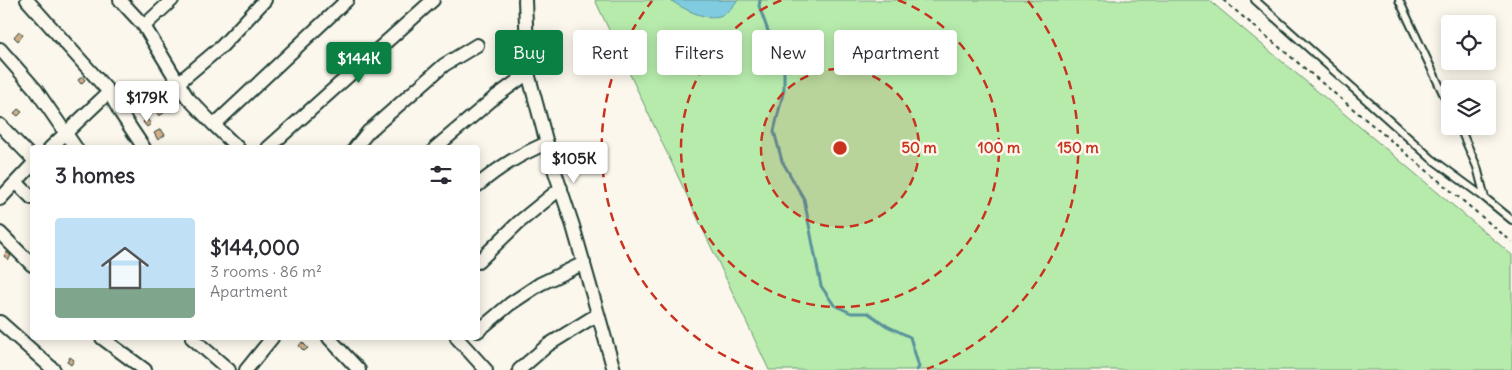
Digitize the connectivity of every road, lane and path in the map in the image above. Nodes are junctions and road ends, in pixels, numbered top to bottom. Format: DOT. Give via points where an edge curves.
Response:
graph roads {
  1 [pos="26,0"];
  2 [pos="120,0"];
  3 [pos="172,0"];
  4 [pos="265,0"];
  5 [pos="347,0"];
  6 [pos="433,0"];
  7 [pos="526,0"];
  8 [pos="1224,0"];
  9 [pos="1255,0"];
  10 [pos="1399,0"];
  11 [pos="144,26"];
  12 [pos="527,30"];
  13 [pos="477,45"];
  14 [pos="0,49"];
  15 [pos="525,75"];
  16 [pos="529,75"];
  17 [pos="178,83"];
  18 [pos="1441,89"];
  19 [pos="109,92"];
  20 [pos="0,125"];
  21 [pos="214,126"];
  22 [pos="66,133"];
  23 [pos="1463,135"];
  24 [pos="547,143"];
  25 [pos="53,145"];
  26 [pos="74,145"];
  27 [pos="142,145"];
  28 [pos="235,145"];
  29 [pos="271,145"];
  30 [pos="357,145"];
  31 [pos="439,145"];
  32 [pos="30,156"];
  33 [pos="30,167"];
  34 [pos="16,182"];
  35 [pos="480,183"];
  36 [pos="561,188"];
  37 [pos="1,195"];
  38 [pos="30,196"];
  39 [pos="1485,198"];
  40 [pos="1512,220"];
  41 [pos="0,233"];
  42 [pos="1512,242"];
  43 [pos="480,260"];
  44 [pos="30,263"];
  45 [pos="584,263"];
  46 [pos="598,314"];
  47 [pos="0,322"];
  48 [pos="480,330"];
  49 [pos="105,340"];
  50 [pos="194,340"];
  51 [pos="270,340"];
  52 [pos="331,340"];
  53 [pos="463,340"];
  54 [pos="610,368"];
  55 [pos="54,370"];
  56 [pos="145,370"];
  57 [pos="229,370"];
  58 [pos="246,370"];
  59 [pos="359,370"];
  60 [pos="486,370"];
  61 [pos="519,370"];
  1 -- 19 [label="street"];
  2 -- 11 [label="street"];
  3 -- 11 [label="street"];
  4 -- 17 [label="street" via="222,46"];
  5 -- 21 [label="street"];
  6 -- 29 [label="street"];
  7 -- 12 [label="street"];
  8 -- 42 [label="path"];
  9 -- 39 [label="lane" via="1432,159"];
  10 -- 18 [label="lane"];
  11 -- 17 [label="street"];
  13 -- 30 [label="street" via="444,65"];
  14 -- 22 [label="street" via="36,90"];
  15 -- 31 [label="street"];
  16 -- 24 [label="street"];
  17 -- 21 [label="street"];
  19 -- 22 [label="street"];
  19 -- 27 [label="street"];
  20 -- 32 [label="street"];
  21 -- 28 [label="street"];
  22 -- 25 [label="street"];
  22 -- 26 [label="street"];
  23 -- 39 [label="lane" via="1477,167"];
  24 -- 35 [label="street" via="520,154"];
  24 -- 36 [label="street"];
  33 -- 34 [label="street"];
  34 -- 37 [label="street"];
  34 -- 38 [label="street"];
  36 -- 43 [label="street"];
  36 -- 45 [label="street"];
  39 -- 40 [label="lane"];
  41 -- 44 [label="street"];
  45 -- 46 [label="street"];
  45 -- 48 [label="street" via="540,284"];
  46 -- 54 [label="street"];
  46 -- 61 [label="street" via="548,345"];
  47 -- 55 [label="street"];
  49 -- 56 [label="street"];
  50 -- 57 [label="street"];
  51 -- 58 [label="street"];
  52 -- 59 [label="street"];
  53 -- 60 [label="street"];
}
